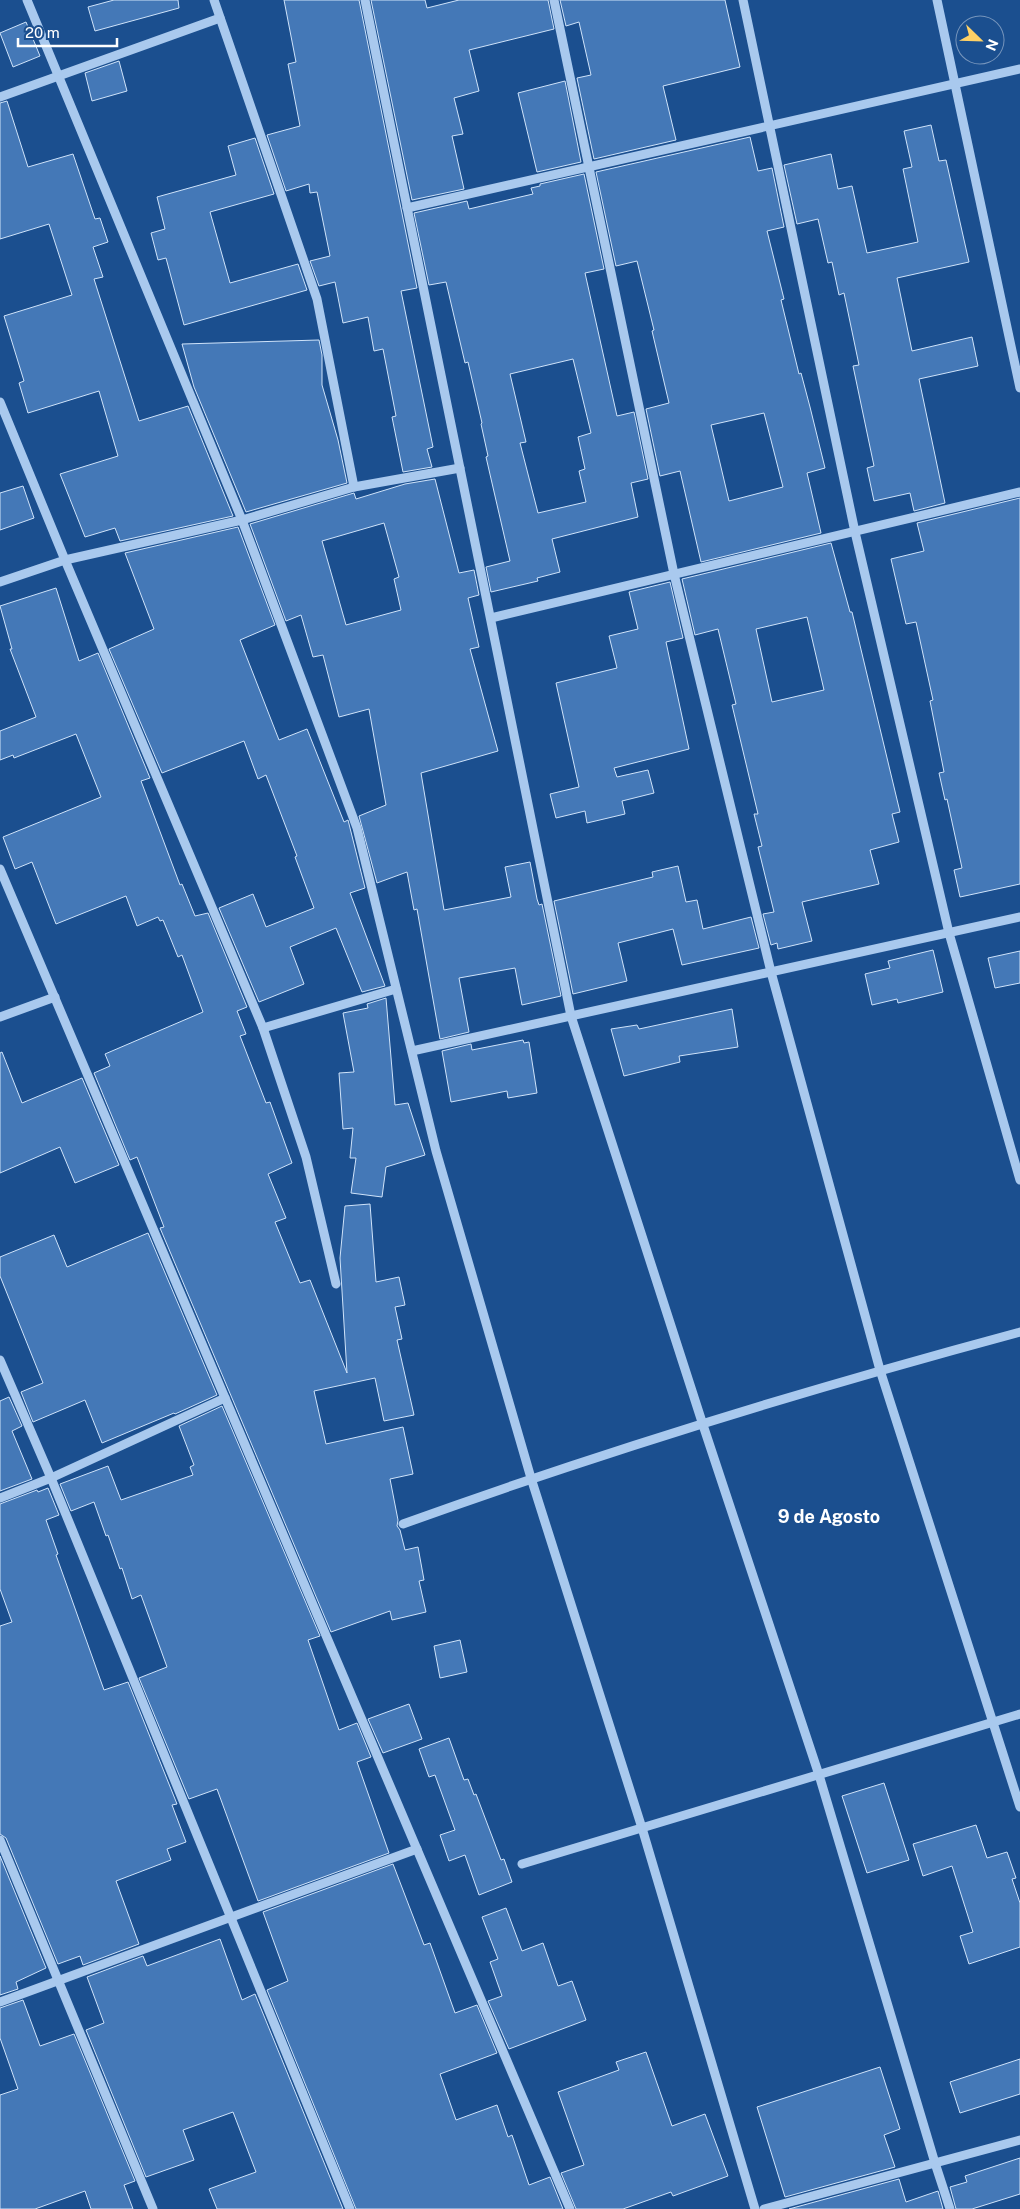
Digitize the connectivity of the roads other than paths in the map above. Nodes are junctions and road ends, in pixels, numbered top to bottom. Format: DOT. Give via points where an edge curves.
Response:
graph roads {
  1 [pos="27,0"];
  2 [pos="214,0"];
  3 [pos="365,0"];
  4 [pos="554,0"];
  5 [pos="743,0"];
  6 [pos="937,0"];
  7 [pos="220,18"];
  8 [pos="1020,69"];
  9 [pos="57,77"];
  10 [pos="955,84"];
  11 [pos="0,97"];
  12 [pos="769,126"];
  13 [pos="590,166"];
  14 [pos="407,208"];
  15 [pos="1020,388"];
  16 [pos="0,402"];
  17 [pos="460,468"];
  18 [pos="354,487"];
  19 [pos="1020,492"];
  20 [pos="242,520"];
  21 [pos="855,532"];
  22 [pos="65,560"];
  23 [pos="674,574"];
  24 [pos="0,582"];
  25 [pos="491,618"];
  26 [pos="0,869"];
  27 [pos="1020,917"];
  28 [pos="949,933"];
  29 [pos="771,972"];
  30 [pos="396,989"];
  31 [pos="54,997"];
  32 [pos="572,1016"];
  33 [pos="0,1017"];
  34 [pos="263,1028"];
  35 [pos="412,1051"];
  36 [pos="1020,1180"];
  37 [pos="336,1284"];
  38 [pos="1020,1332"];
  39 [pos="0,1360"];
  40 [pos="880,1370"];
  41 [pos="226,1398"];
  42 [pos="703,1425"];
  43 [pos="51,1478"];
  44 [pos="531,1478"];
  45 [pos="0,1498"];
  46 [pos="403,1524"];
  47 [pos="1020,1714"];
  48 [pos="994,1722"];
  49 [pos="819,1775"];
  50 [pos="1020,1807"];
  51 [pos="642,1828"];
  52 [pos="0,1840"];
  53 [pos="417,1849"];
  54 [pos="522,1864"];
  55 [pos="230,1919"];
  56 [pos="57,1982"];
  57 [pos="0,2002"];
  58 [pos="1020,2140"];
  59 [pos="935,2163"];
  60 [pos="153,2209"];
  61 [pos="350,2209"];
  62 [pos="570,2209"];
  63 [pos="755,2209"];
  64 [pos="764,2209"];
  65 [pos="950,2209"];
  1 -- 9 [label="street"];
  2 -- 7 [label="street"];
  3 -- 14 [label="street"];
  4 -- 13 [label="street"];
  5 -- 12 [label="street"];
  6 -- 10 [label="street"];
  7 -- 9 [label="street"];
  7 -- 18 [label="street" via="317,299"];
  8 -- 10 [label="street"];
  9 -- 11 [label="street"];
  9 -- 20 [label="street"];
  10 -- 12 [label="street"];
  10 -- 15 [label="street"];
  12 -- 13 [label="street"];
  12 -- 21 [label="street"];
  13 -- 14 [label="street"];
  13 -- 23 [label="street"];
  14 -- 17 [label="street"];
  16 -- 22 [label="street"];
  17 -- 18 [label="street"];
  17 -- 25 [label="street"];
  18 -- 20 [label="street"];
  19 -- 21 [label="street"];
  20 -- 22 [label="street"];
  20 -- 30 [label="street" via="357,828"];
  21 -- 23 [label="street"];
  21 -- 28 [label="street"];
  22 -- 24 [label="street"];
  22 -- 34 [label="street"];
  23 -- 25 [label="street"];
  23 -- 29 [label="street"];
  25 -- 32 [label="street"];
  26 -- 31 [label="street"];
  27 -- 28 [label="street"];
  28 -- 29 [label="street"];
  28 -- 36 [label="street"];
  29 -- 32 [label="street"];
  29 -- 40 [label="street"];
  30 -- 34 [label="street"];
  30 -- 35 [label="street"];
  31 -- 33 [label="street"];
  31 -- 41 [label="street"];
  32 -- 35 [label="street"];
  32 -- 42 [label="street"];
  34 -- 37 [label="street" via="306,1157"];
  35 -- 44 [label="street" via="436,1151"];
  38 -- 40 [label="street"];
  39 -- 43 [label="street"];
  40 -- 42 [label="street"];
  40 -- 48 [label="street"];
  41 -- 43 [label="street"];
  41 -- 53 [label="street"];
  42 -- 44 [label="street"];
  42 -- 49 [label="street"];
  43 -- 45 [label="street"];
  43 -- 55 [label="street"];
  44 -- 46 [label="street"];
  44 -- 51 [label="street"];
  47 -- 48 [label="street"];
  48 -- 49 [label="street"];
  48 -- 50 [label="street"];
  49 -- 51 [label="street"];
  49 -- 59 [label="street"];
  51 -- 54 [label="street"];
  51 -- 63 [label="street"];
  52 -- 56 [label="street"];
  53 -- 55 [label="street"];
  53 -- 62 [label="street"];
  55 -- 56 [label="street"];
  55 -- 61 [label="street"];
  56 -- 57 [label="street"];
  56 -- 60 [label="street"];
  58 -- 59 [label="street"];
  59 -- 64 [label="street"];
  59 -- 65 [label="street"];
}
